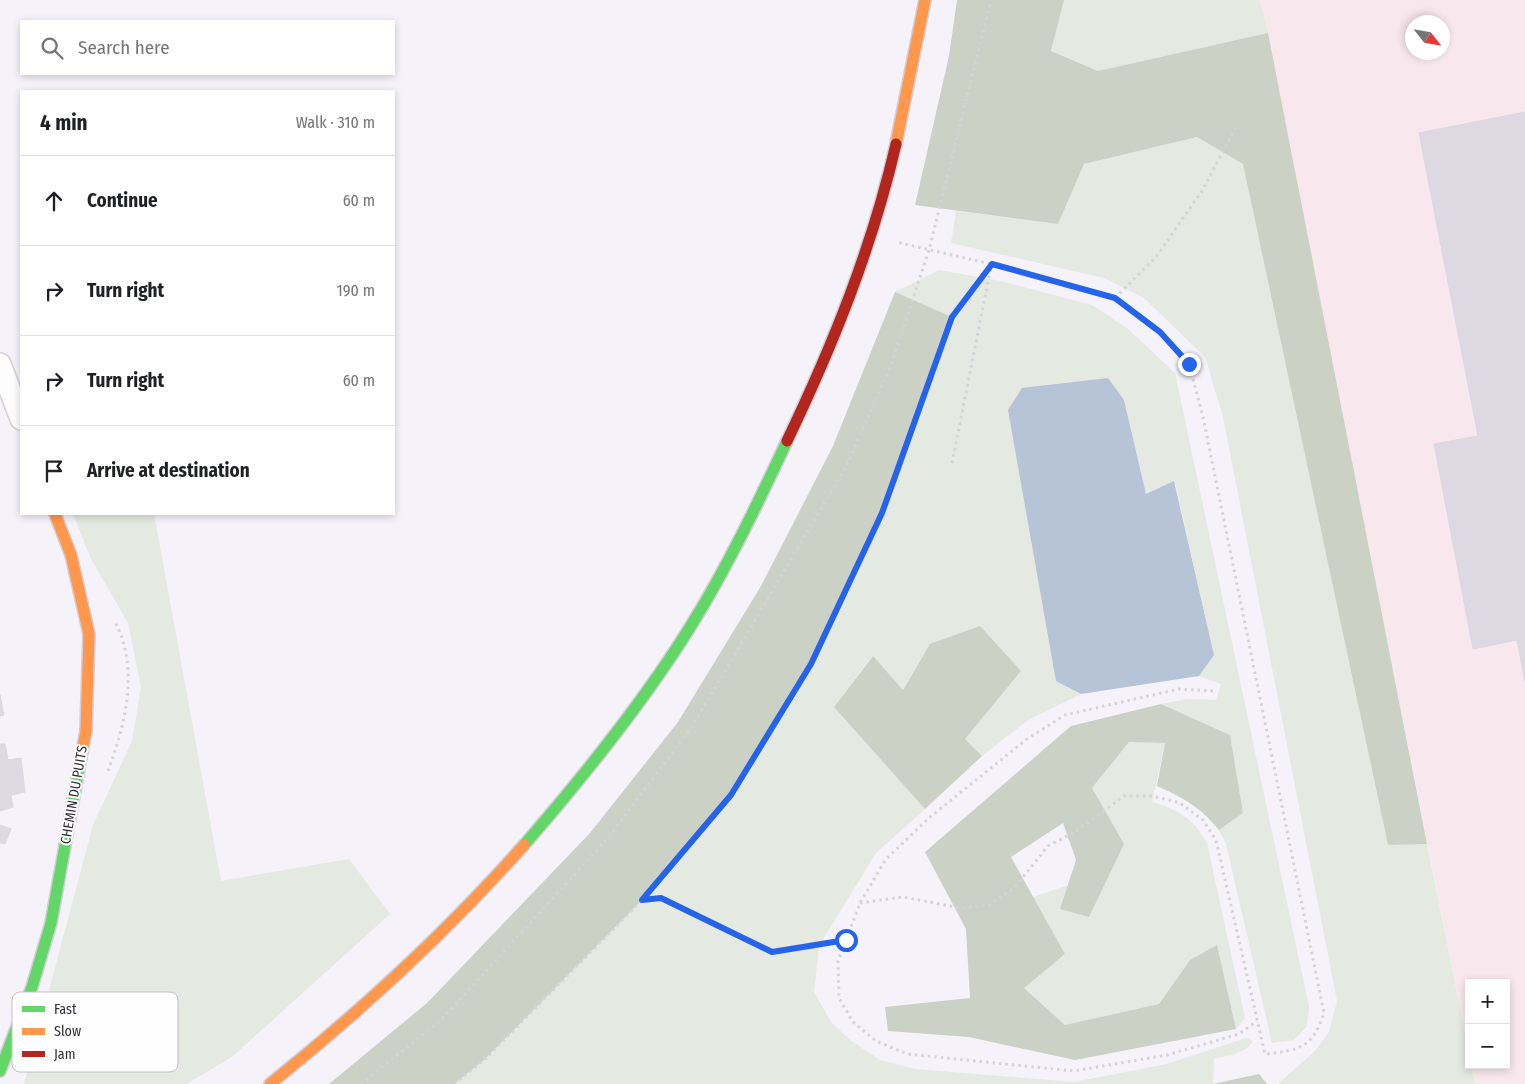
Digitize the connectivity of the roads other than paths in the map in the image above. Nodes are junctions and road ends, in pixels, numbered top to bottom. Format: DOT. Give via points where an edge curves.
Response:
graph roads {
  1 [pos="925,0"];
  2 [pos="0,364"];
  3 [pos="4,390"];
  4 [pos="20,417"];
  5 [pos="55,515"];
  6 [pos="30,992"];
  7 [pos="12,1040"];
  8 [pos="0,1071"];
  9 [pos="270,1084"];
  1 -- 9 [label="main road" via="908,93 871,236 819,376 755,510 690,628 602,752 507,866 426,949 309,1054"];
  2 -- 3 [label="street"];
  3 -- 4 [label="street"];
  5 -- 6 [label="main road, CHEMIN DU PUITS" via="71,555 90,634 86,731 51,923"];
  7 -- 8 [label="main road, CHEMIN DU PUITS"];
}
